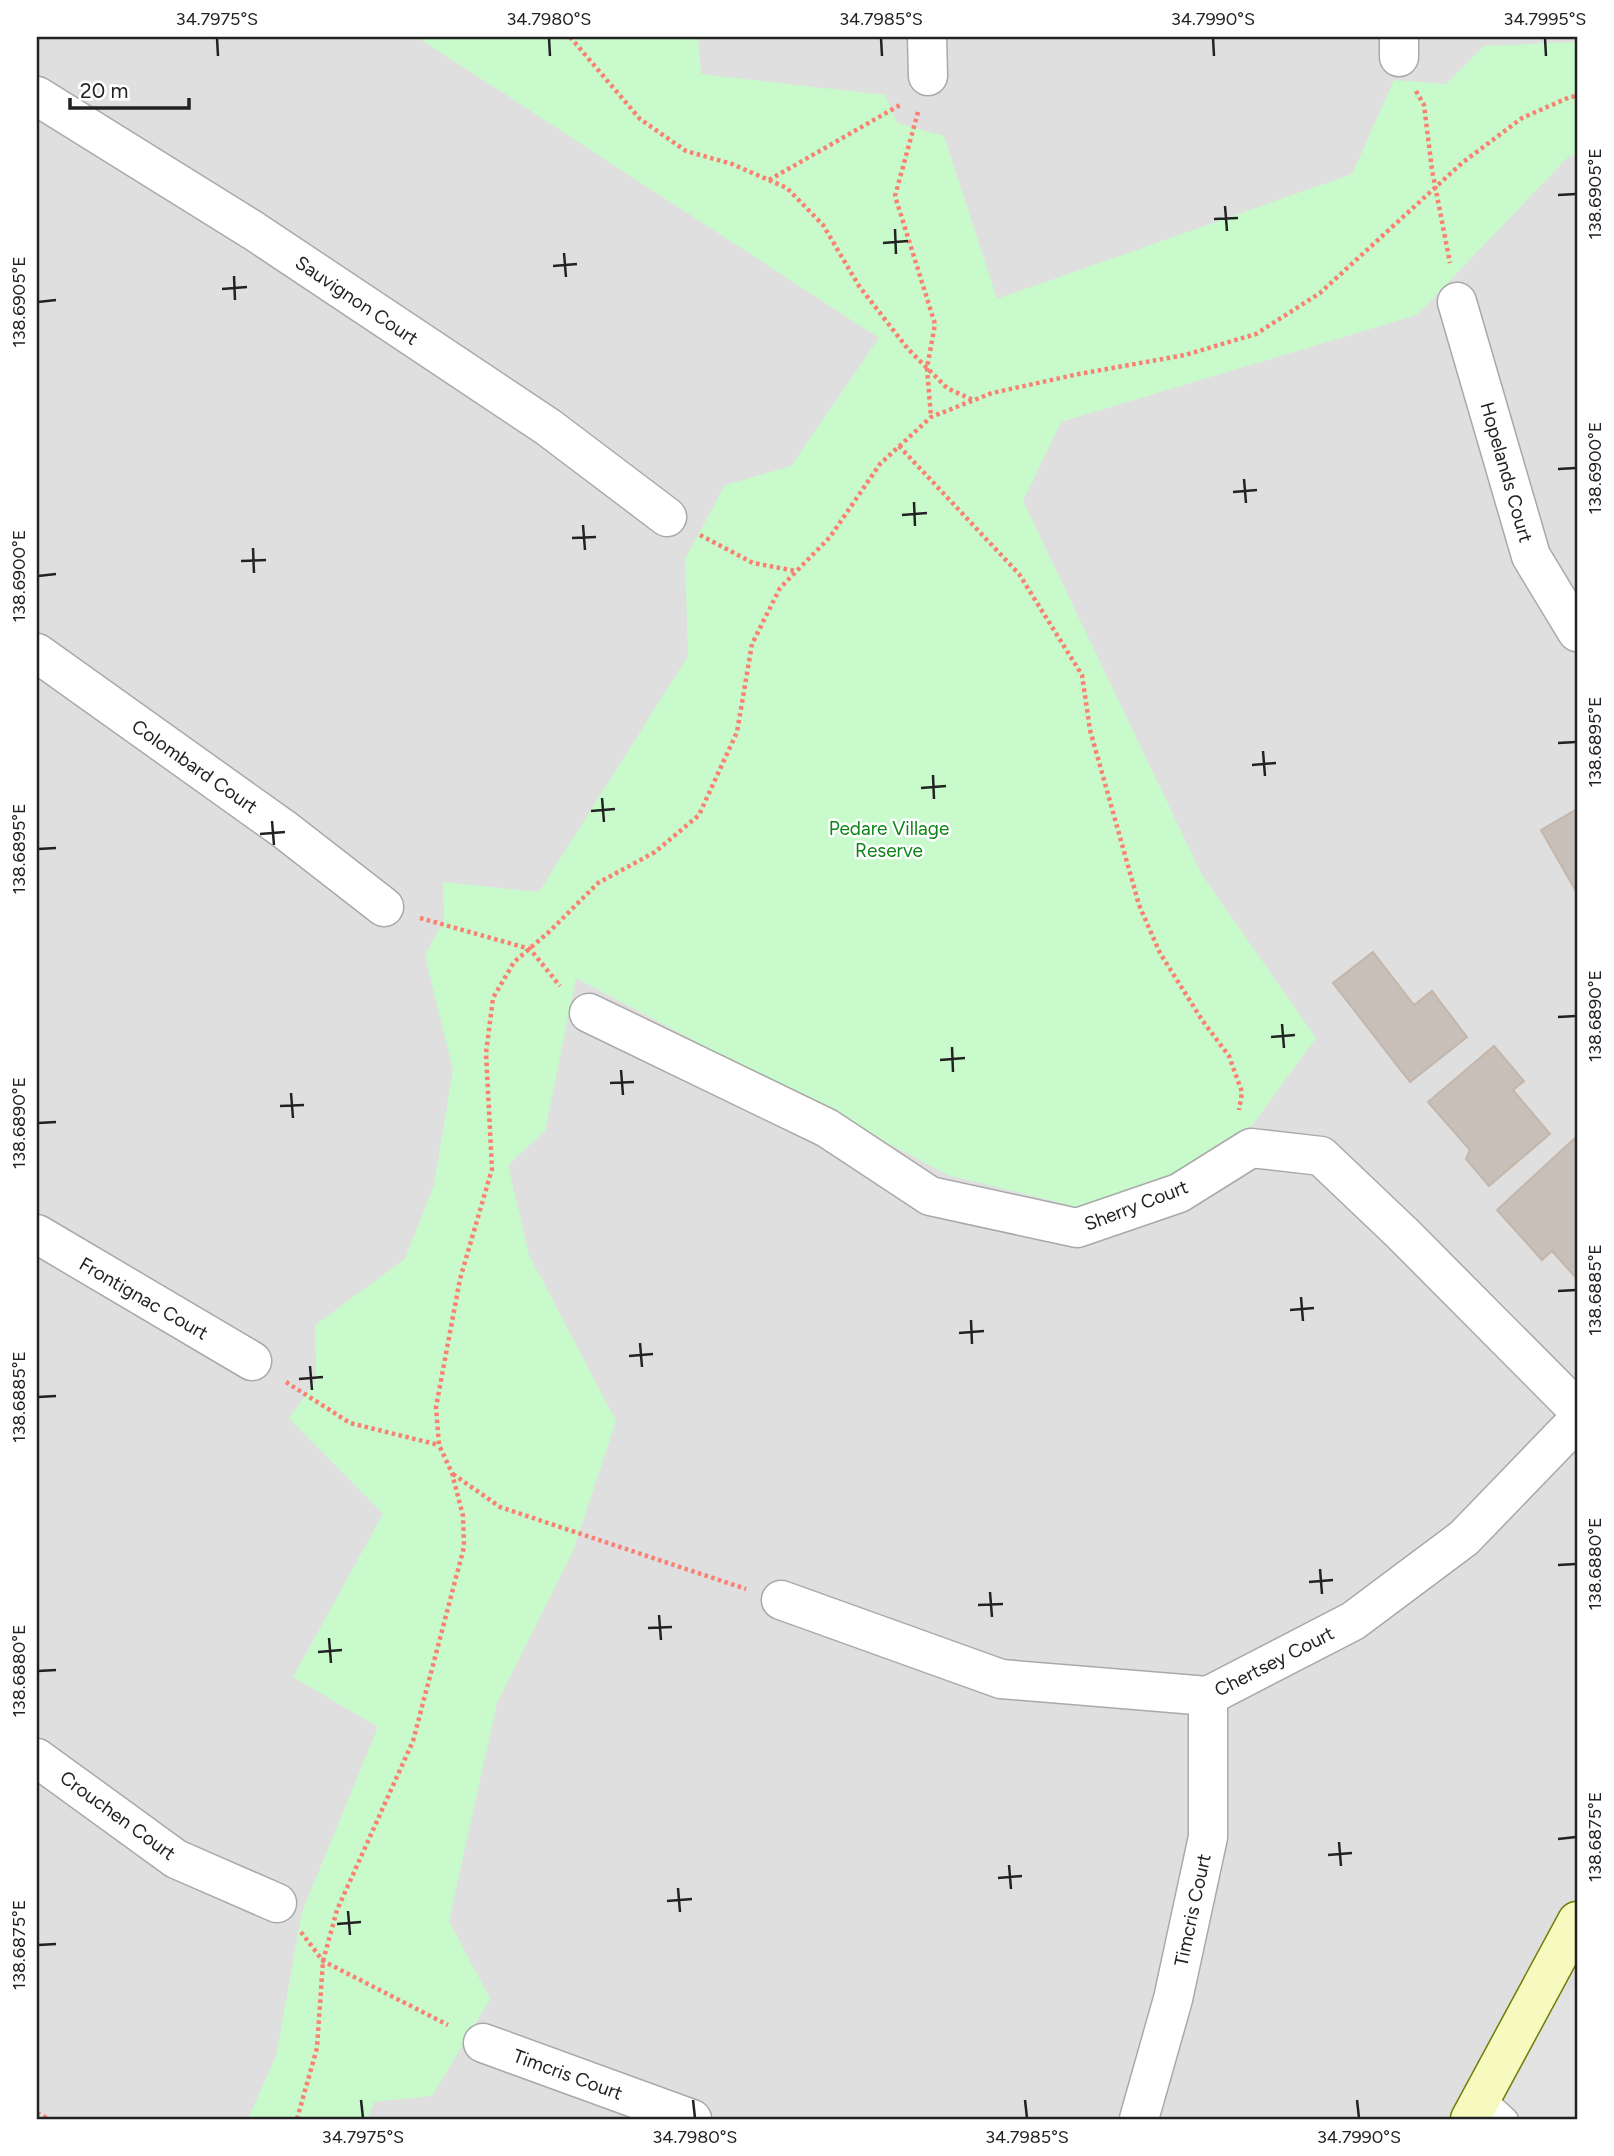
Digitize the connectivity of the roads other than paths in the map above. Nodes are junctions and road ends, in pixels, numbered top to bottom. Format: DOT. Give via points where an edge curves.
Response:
graph roads {
  1 [pos="927,37"];
  2 [pos="928,76"];
  3 [pos="37,96"];
  4 [pos="1457,302"];
  5 [pos="667,517"];
  6 [pos="1577,632"];
  7 [pos="37,653"];
  8 [pos="384,907"];
  9 [pos="589,1013"];
  10 [pos="37,1234"];
  11 [pos="253,1361"];
  12 [pos="1577,1409"];
  13 [pos="1577,1421"];
  14 [pos="780,1600"];
  15 [pos="1208,1696"];
  16 [pos="37,1758"];
  17 [pos="277,1903"];
  18 [pos="1577,1921"];
  19 [pos="484,2043"];
  20 [pos="1486,2111"];
  21 [pos="692,2119"];
  22 [pos="1139,2119"];
  1 -- 2 [label="street"];
  3 -- 5 [label="street, Sauvignon Court" via="254,231 548,427"];
  4 -- 6 [label="street, Hopelands Court" via="1531,555"];
  7 -- 8 [label="street, Colombard Court" via="285,830"];
  9 -- 12 [label="street, Sherry Court" via="827,1128 930,1196 1077,1228 1179,1192 1251,1148 1321,1156"];
  10 -- 11 [label="street, Frontignac Court"];
  13 -- 15 [label="street, Chertsey Court" via="1464,1538 1353,1621"];
  14 -- 15 [label="street, Chertsey Court" via="1001,1679"];
  15 -- 22 [label="street, Timcris Court" via="1208,1837 1173,1999"];
  16 -- 17 [label="street, Crouchen Court" via="176,1859"];
  18 -- 20 [label="street"];
  19 -- 21 [label="street, Timcris Court"];
}
